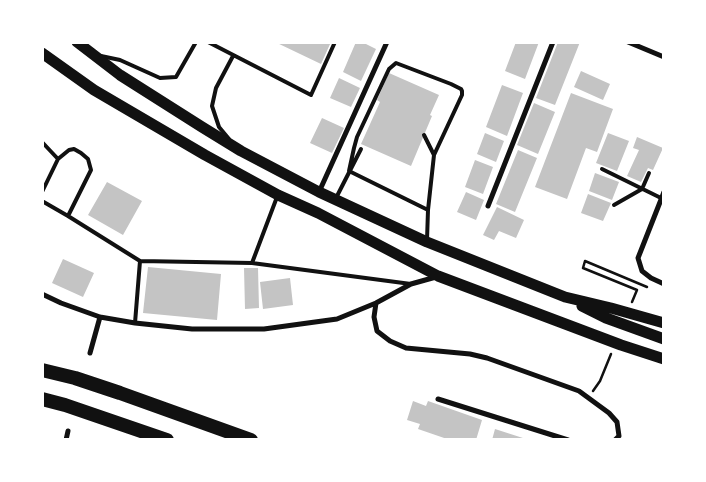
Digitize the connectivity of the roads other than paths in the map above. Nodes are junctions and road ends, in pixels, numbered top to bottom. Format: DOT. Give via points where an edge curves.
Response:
graph roads {
  1 [pos="77,42"];
  2 [pos="196,42"];
  3 [pos="208,42"];
  4 [pos="335,42"];
  5 [pos="387,42"];
  6 [pos="553,42"];
  7 [pos="628,42"];
  8 [pos="42,53"];
  9 [pos="92,53"];
  10 [pos="233,56"];
  11 [pos="664,57"];
  12 [pos="424,135"];
  13 [pos="42,142"];
  14 [pos="361,148"];
  15 [pos="241,151"];
  16 [pos="434,155"];
  17 [pos="58,159"];
  18 [pos="602,170"];
  19 [pos="349,171"];
  20 [pos="649,173"];
  21 [pos="642,188"];
  22 [pos="42,192"];
  23 [pos="319,192"];
  24 [pos="278,195"];
  25 [pos="662,195"];
  26 [pos="335,200"];
  27 [pos="42,201"];
  28 [pos="614,205"];
  29 [pos="488,206"];
  30 [pos="428,210"];
  31 [pos="68,216"];
  32 [pos="426,242"];
  33 [pos="140,260"];
  34 [pos="252,263"];
  35 [pos="438,276"];
  36 [pos="411,284"];
  37 [pos="664,284"];
  38 [pos="42,294"];
  39 [pos="565,297"];
  40 [pos="376,303"];
  41 [pos="100,317"];
  42 [pos="135,323"];
  43 [pos="664,323"];
  44 [pos="664,339"];
  45 [pos="90,354"];
  46 [pos="664,359"];
  47 [pos="42,370"];
  48 [pos="42,399"];
  49 [pos="438,399"];
  50 [pos="68,430"];
  51 [pos="66,440"];
  52 [pos="167,440"];
  53 [pos="251,440"];
  54 [pos="568,440"];
  55 [pos="615,440"];
  1 -- 9 [label="main road"];
  2 -- 9 [label="lane" via="176,77 160,78 120,60"];
  3 -- 10 [label="lane"];
  4 -- 10 [label="lane" via="311,95"];
  5 -- 23 [label="street"];
  6 -- 29 [label="street"];
  7 -- 11 [label="street"];
  8 -- 24 [label="main road" via="94,90"];
  9 -- 15 [label="main road" via="120,75"];
  10 -- 15 [label="lane" via="216,88 212,106 218,127"];
  12 -- 16 [label="lane"];
  13 -- 17 [label="lane"];
  14 -- 19 [label="lane"];
  15 -- 23 [label="main road"];
  16 -- 19 [label="lane" via="462,91 396,63 389,69 357,137"];
  16 -- 30 [label="lane"];
  17 -- 22 [label="lane"];
  17 -- 31 [label="lane" via="74,149 88,159 91,170"];
  18 -- 21 [label="lane"];
  19 -- 26 [label="lane"];
  19 -- 30 [label="lane"];
  20 -- 21 [label="lane"];
  21 -- 25 [label="lane"];
  21 -- 28 [label="lane"];
  23 -- 26 [label="main road"];
  24 -- 34 [label="lane"];
  24 -- 35 [label="main road"];
  25 -- 37 [label="street" via="638,258 642,271"];
  26 -- 32 [label="main road"];
  27 -- 31 [label="lane"];
  30 -- 32 [label="lane"];
  31 -- 33 [label="lane"];
  32 -- 39 [label="main road"];
  33 -- 34 [label="lane"];
  33 -- 42 [label="lane"];
  34 -- 36 [label="lane"];
  35 -- 36 [label="street"];
  35 -- 46 [label="main road"];
  36 -- 40 [label="street"];
  38 -- 41 [label="street"];
  39 -- 43 [label="main road"];
  39 -- 44 [label="main road" via="606,318"];
  40 -- 42 [label="street" via="337,319 264,329 192,329"];
  40 -- 55 [label="street" via="377,331 390,341 406,348 487,358 579,391 617,422 619,436"];
  41 -- 42 [label="street"];
  41 -- 45 [label="street"];
  47 -- 53 [label="highway" via="111,390"];
  48 -- 52 [label="highway"];
  49 -- 54 [label="street"];
  50 -- 51 [label="street"];
}
